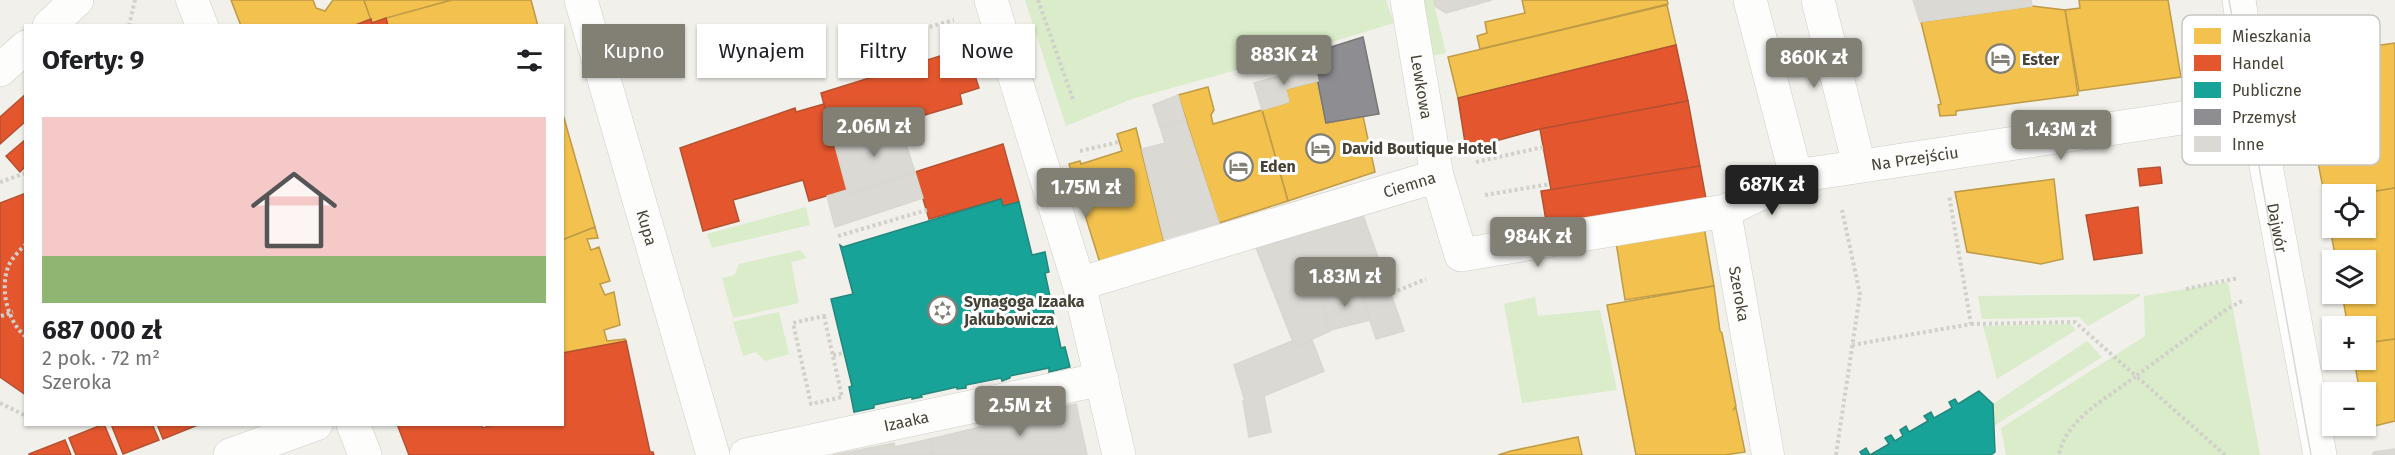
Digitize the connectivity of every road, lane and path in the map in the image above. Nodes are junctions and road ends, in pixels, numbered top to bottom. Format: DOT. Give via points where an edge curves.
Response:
graph roads {
  1 [pos="77,0"];
  2 [pos="135,0"];
  3 [pos="192,0"];
  4 [pos="580,0"];
  5 [pos="991,0"];
  6 [pos="1038,0"];
  7 [pos="1407,0"];
  8 [pos="1750,0"];
  9 [pos="1818,0"];
  10 [pos="2239,0"];
  11 [pos="2241,15"];
  12 [pos="958,19"];
  13 [pos="51,24"];
  14 [pos="129,24"];
  15 [pos="201,24"];
  16 [pos="928,27"];
  17 [pos="24,49"];
  18 [pos="0,70"];
  19 [pos="1074,102"];
  20 [pos="2182,118"];
  21 [pos="1119,142"];
  22 [pos="1543,147"];
  23 [pos="1077,152"];
  24 [pos="1859,165"];
  25 [pos="2266,165"];
  26 [pos="1452,170"];
  27 [pos="24,174"];
  28 [pos="1796,176"];
  29 [pos="0,182"];
  30 [pos="1550,184"];
  31 [pos="1947,186"];
  32 [pos="1475,196"];
  33 [pos="927,210"];
  34 [pos="1725,211"];
  35 [pos="1847,231"];
  36 [pos="838,236"];
  37 [pos="24,247"];
  38 [pos="2238,278"];
  39 [pos="1079,284"];
  40 [pos="2186,289"];
  41 [pos="2242,301"];
  42 [pos="11,312"];
  43 [pos="1,316"];
  44 [pos="1971,324"];
  45 [pos="24,335"];
  46 [pos="1852,345"];
  47 [pos="844,353"];
  48 [pos="833,355"];
  49 [pos="2136,376"];
  50 [pos="1102,379"];
  51 [pos="0,404"];
  52 [pos="24,415"];
  53 [pos="310,426"];
  54 [pos="354,426"];
  55 [pos="230,455"];
  56 [pos="365,455"];
  57 [pos="713,455"];
  58 [pos="746,455"];
  59 [pos="1119,455"];
  60 [pos="1768,455"];
  61 [pos="1836,455"];
  62 [pos="2059,455"];
  63 [pos="2225,455"];
  64 [pos="2320,455"];
  1 -- 13 [label="street"];
  2 -- 14 [label="path"];
  3 -- 15 [label="street"];
  4 -- 57 [label="street, Kupa"];
  5 -- 39 [label="street"];
  6 -- 19 [label="path"];
  7 -- 26 [label="street, Lewkowa"];
  8 -- 28 [label="street"];
  9 -- 24 [label="street"];
  10 -- 11 [label="street, Dajwór"];
  12 -- 16 [label="path"];
  17 -- 18 [label="street"];
  20 -- 24 [label="street, Na Przejściu"];
  21 -- 23 [label="path"];
  22 -- 26 [label="path"];
  24 -- 28 [label="street"];
  25 -- 64 [label="street, Dajwór"];
  26 -- 34 [label="street, Ciemna" via="1461,255"];
  26 -- 39 [label="street, Ciemna"];
  27 -- 29 [label="path"];
  28 -- 34 [label="street"];
  30 -- 32 [label="path"];
  31 -- 44 [label="path"];
  33 -- 36 [label="path"];
  34 -- 60 [label="street, Szeroka"];
  35 -- 46 [label="path" via="1860,294"];
  37 -- 42 [label="path" via="8,267 4,300"];
  38 -- 40 [label="path"];
  39 -- 50 [label="street"];
  41 -- 49 [label="path"];
  42 -- 43 [label="path"];
  42 -- 45 [label="path" via="16,329"];
  44 -- 46 [label="path"];
  44 -- 49 [label="path" via="2075,322"];
  46 -- 61 [label="path"];
  47 -- 48 [label="path"];
  48 -- 48 [label="path" via="824,316 793,323 811,404 842,397"];
  49 -- 62 [label="path" via="2069,430"];
  49 -- 63 [label="path"];
  50 -- 58 [label="street, Izaaka"];
  50 -- 59 [label="street"];
  51 -- 52 [label="path"];
  53 -- 55 [label="street"];
  54 -- 56 [label="street"];
}
